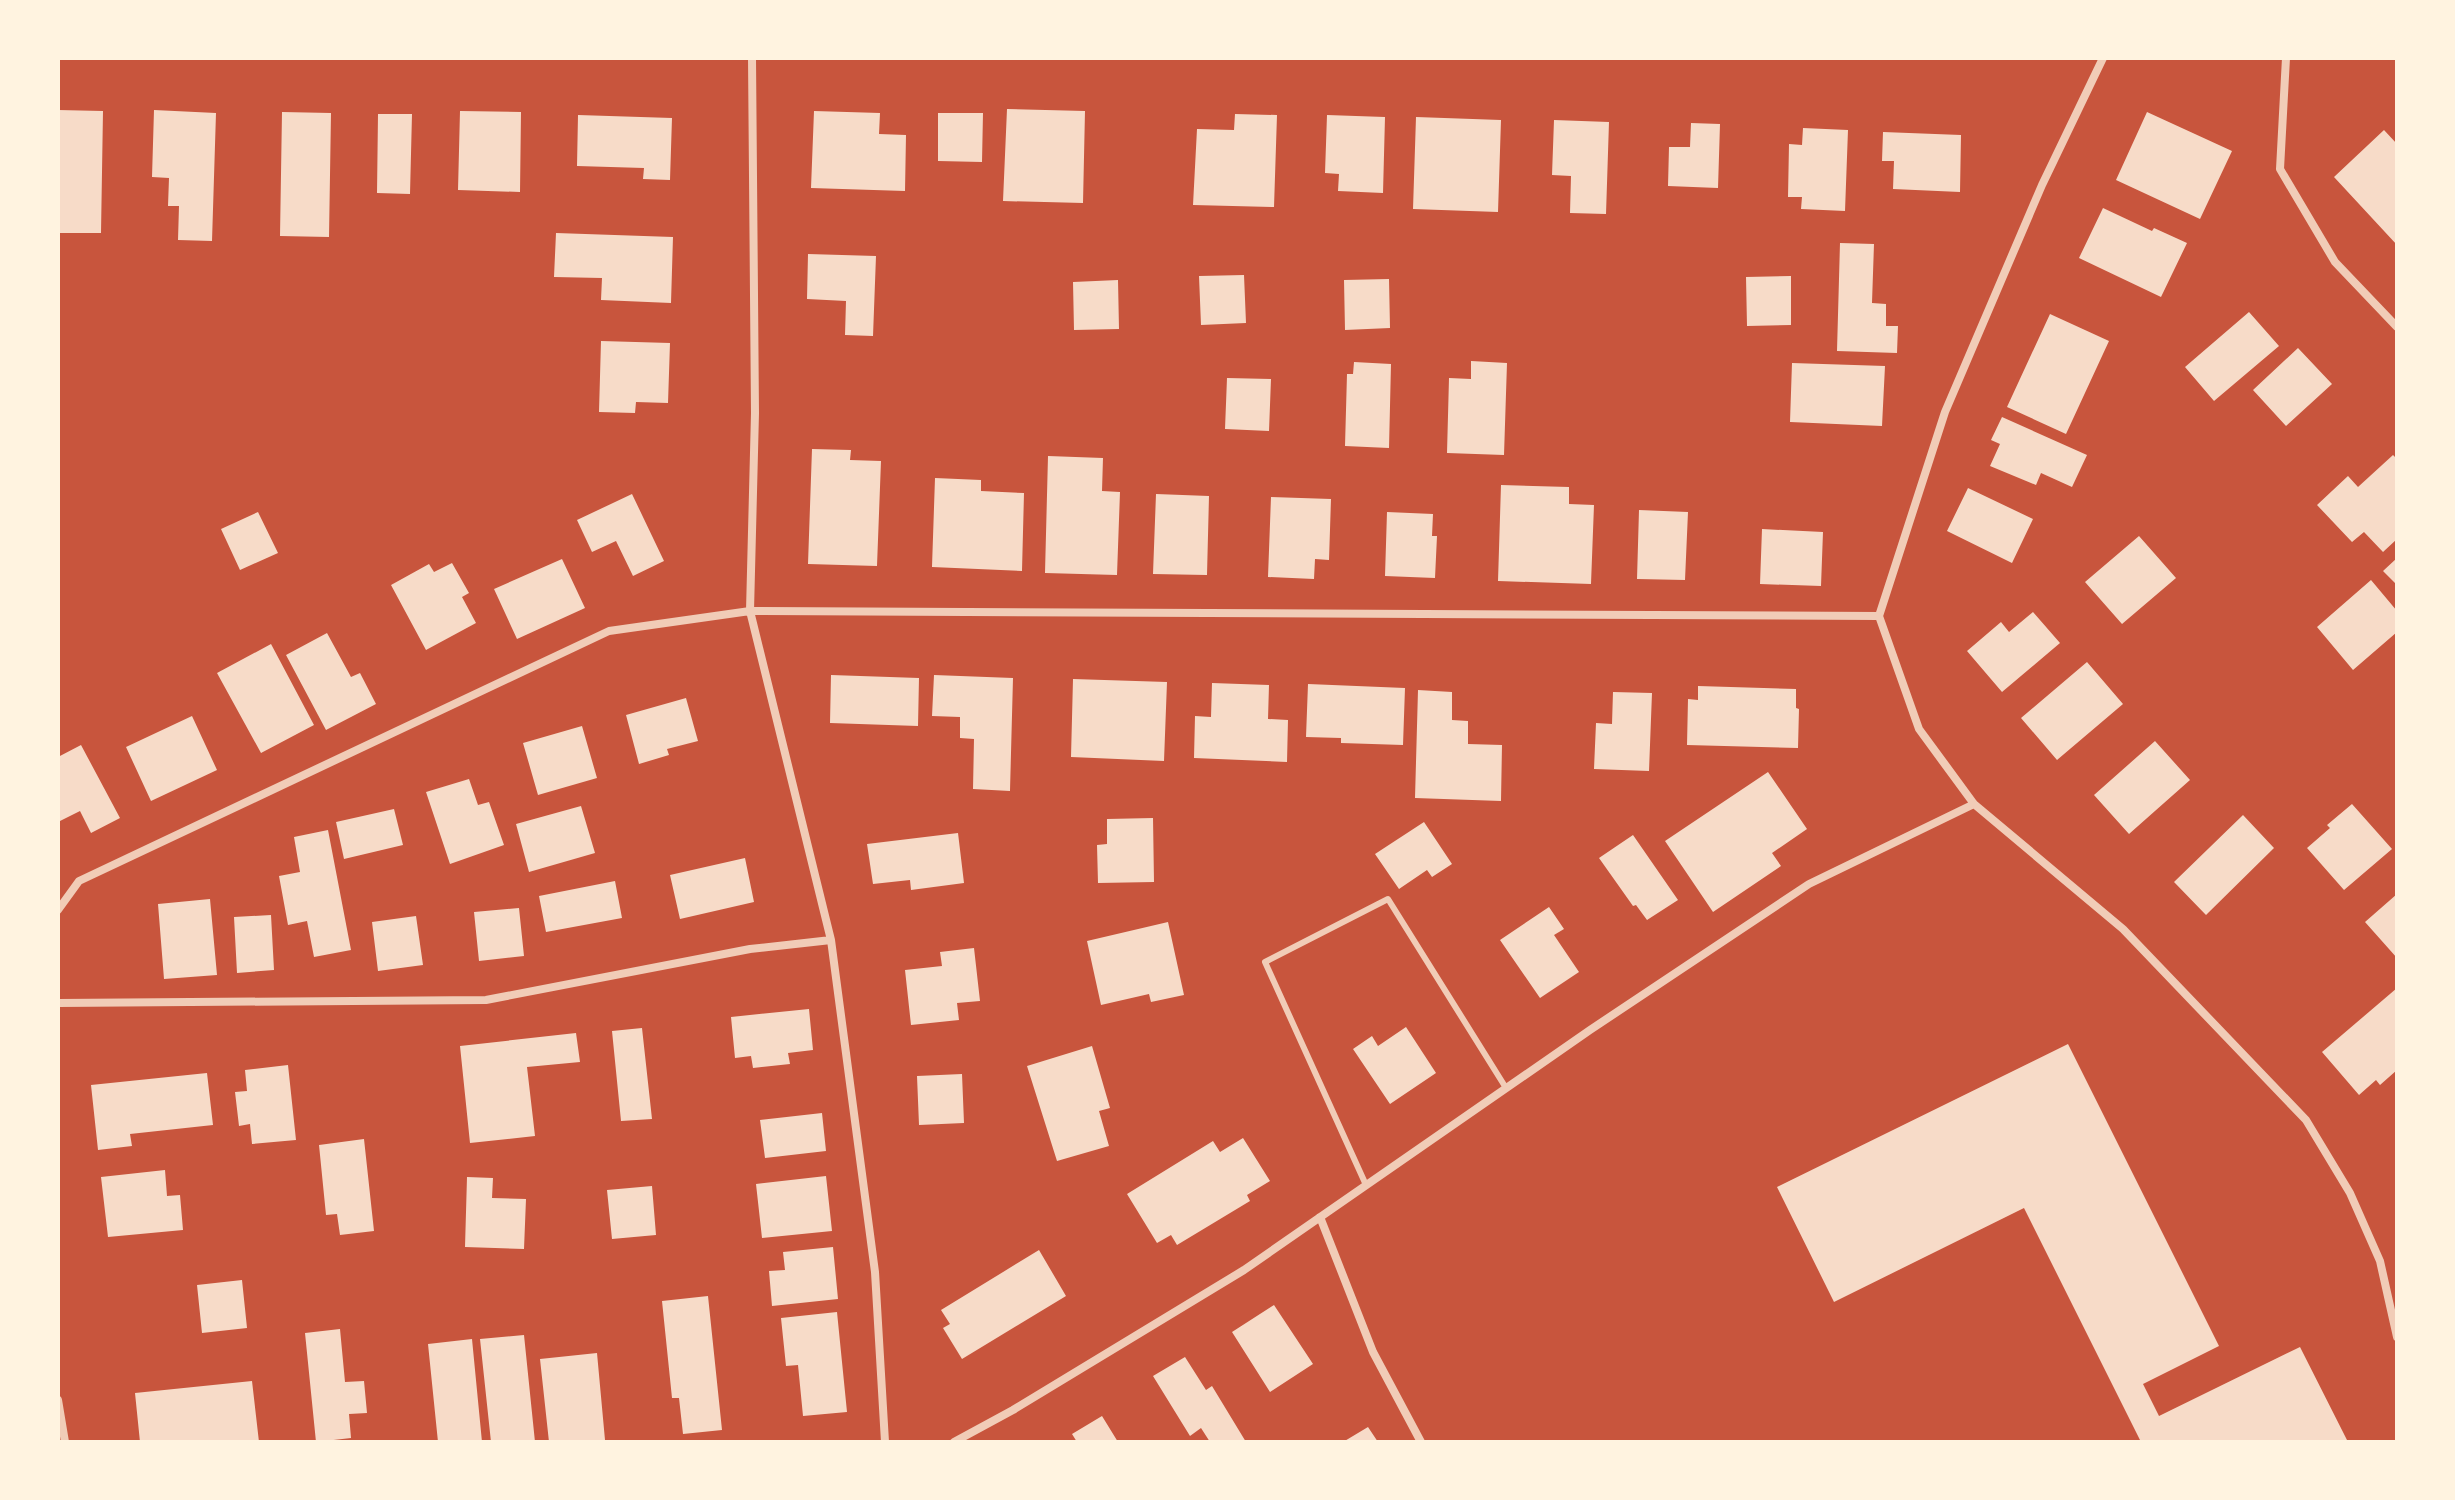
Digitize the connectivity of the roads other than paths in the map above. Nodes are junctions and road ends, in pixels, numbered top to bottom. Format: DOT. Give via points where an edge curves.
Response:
graph roads {
  1 [pos="752,58"];
  2 [pos="2103,58"];
  3 [pos="2286,58"];
  4 [pos="2397,327"];
  5 [pos="750,611"];
  6 [pos="1879,616"];
  7 [pos="1974,804"];
  8 [pos="58,910"];
  9 [pos="831,940"];
  10 [pos="58,1003"];
  11 [pos="1506,1088"];
  12 [pos="1366,1185"];
  13 [pos="1320,1217"];
  14 [pos="2397,1337"];
  15 [pos="58,1400"];
  16 [pos="65,1442"];
  17 [pos="885,1442"];
  18 [pos="954,1442"];
  19 [pos="1421,1442"];
  1 -- 5 [label="street" via="755,413"];
  2 -- 6 [label="street" via="1945,412"];
  3 -- 4 [label="street" via="2280,169 2335,262"];
  5 -- 6 [label="street"];
  5 -- 8 [label="street" via="609,631 79,881"];
  5 -- 9 [label="street"];
  6 -- 7 [label="street" via="1919,729"];
  7 -- 11 [label="street" via="1809,884"];
  7 -- 14 [label="street" via="2123,929 2306,1120 2350,1193 2380,1261"];
  9 -- 10 [label="street" via="750,949 486,1000"];
  9 -- 17 [label="street" via="875,1272"];
  11 -- 12 [label="street"];
  11 -- 12 [label="lane" via="1388,899 1265,962"];
  12 -- 13 [label="street"];
  13 -- 18 [label="street" via="1244,1270"];
  13 -- 19 [label="street" via="1373,1352"];
  15 -- 16 [label="street"];
}
